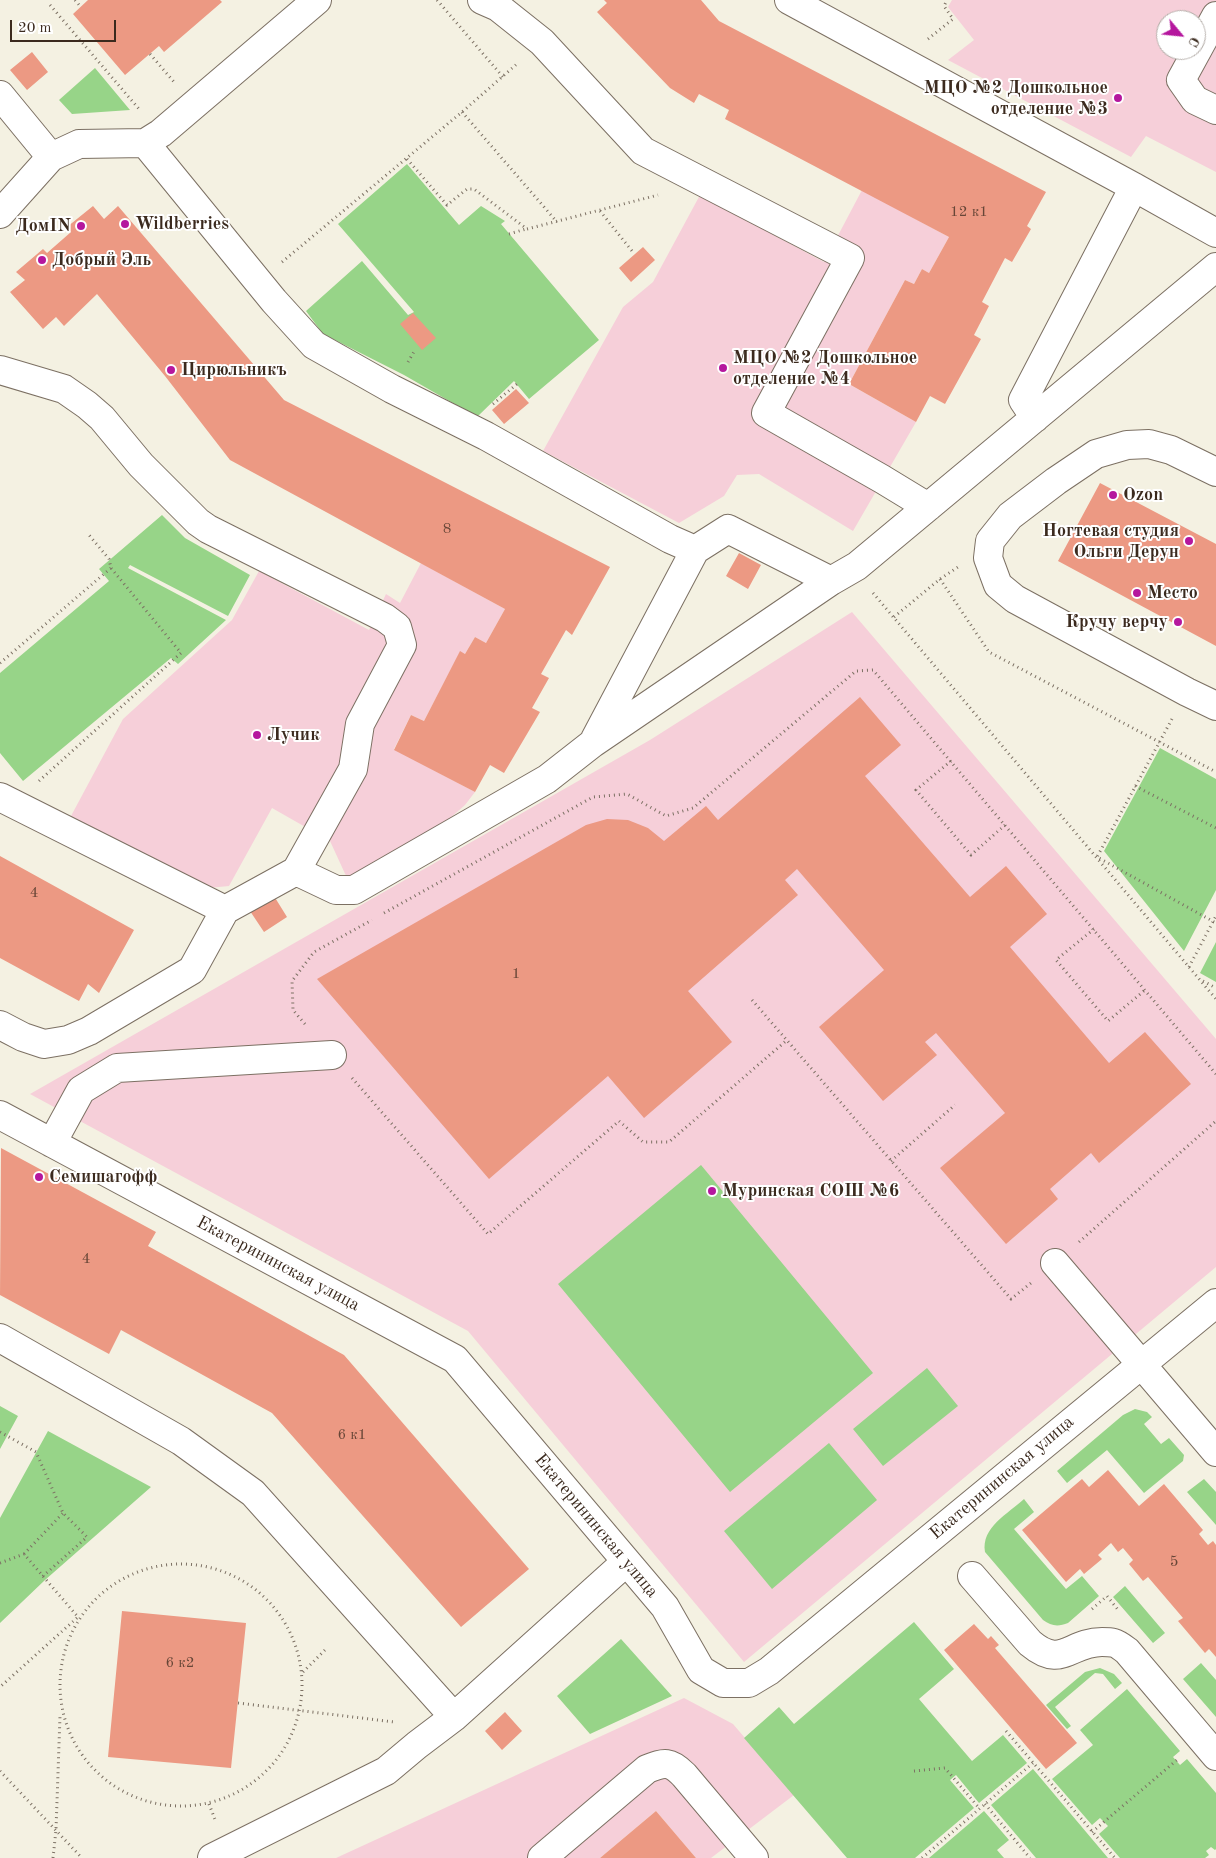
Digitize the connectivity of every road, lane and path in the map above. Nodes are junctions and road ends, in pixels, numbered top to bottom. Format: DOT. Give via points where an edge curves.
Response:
graph roads {
  1 [pos="75,0"];
  2 [pos="317,0"];
  3 [pos="437,0"];
  4 [pos="482,0"];
  5 [pos="789,0"];
  6 [pos="948,0"];
  7 [pos="50,5"];
  8 [pos="80,6"];
  9 [pos="1216,16"];
  10 [pos="927,40"];
  11 [pos="542,42"];
  12 [pos="150,54"];
  13 [pos="503,78"];
  14 [pos="178,87"];
  15 [pos="0,95"];
  16 [pos="1216,110"];
  17 [pos="462,112"];
  18 [pos="144,115"];
  19 [pos="145,143"];
  20 [pos="51,157"];
  21 [pos="407,159"];
  22 [pos="1134,187"];
  23 [pos="662,194"];
  24 [pos="600,211"];
  25 [pos="0,214"];
  26 [pos="557,222"];
  27 [pos="527,229"];
  28 [pos="510,234"];
  29 [pos="1216,234"];
  30 [pos="632,251"];
  31 [pos="1216,266"];
  32 [pos="259,281"];
  33 [pos="0,370"];
  34 [pos="1035,418"];
  35 [pos="1216,472"];
  36 [pos="928,507"];
  37 [pos="89,535"];
  38 [pos="695,550"];
  39 [pos="988,558"];
  40 [pos="111,568"];
  41 [pos="940,579"];
  42 [pos="831,581"];
  43 [pos="872,592"];
  44 [pos="894,617"];
  45 [pos="0,663"];
  46 [pos="1187,692"];
  47 [pos="1216,706"];
  48 [pos="1160,742"];
  49 [pos="593,743"];
  50 [pos="951,761"];
  51 [pos="1216,772"];
  52 [pos="1135,786"];
  53 [pos="9,802"];
  54 [pos="1005,825"];
  55 [pos="1216,828"];
  56 [pos="1097,856"];
  57 [pos="296,871"];
  58 [pos="225,910"];
  59 [pos="383,913"];
  60 [pos="1216,916"];
  61 [pos="375,918"];
  62 [pos="1215,922"];
  63 [pos="1094,929"];
  64 [pos="1189,968"];
  65 [pos="1200,979"];
  66 [pos="1216,988"];
  67 [pos="1145,990"];
  68 [pos="1216,999"];
  69 [pos="752,1000"];
  70 [pos="0,1025"];
  71 [pos="787,1040"];
  72 [pos="332,1055"];
  73 [pos="1216,1074"];
  74 [pos="955,1105"];
  75 [pos="0,1115"];
  76 [pos="1216,1122"];
  77 [pos="52,1143"];
  78 [pos="891,1161"];
  79 [pos="1055,1263"];
  80 [pos="1216,1303"];
  81 [pos="0,1338"];
  82 [pos="1141,1364"];
  83 [pos="0,1432"];
  84 [pos="1216,1452"];
  85 [pos="63,1513"];
  86 [pos="24,1554"];
  87 [pos="0,1562"];
  88 [pos="626,1562"];
  89 [pos="972,1576"];
  90 [pos="42,1577"];
  91 [pos="78,1617"];
  92 [pos="325,1650"];
  93 [pos="302,1673"];
  94 [pos="0,1687"];
  95 [pos="238,1703"];
  96 [pos="302,1711"];
  97 [pos="60,1716"];
  98 [pos="454,1717"];
  99 [pos="394,1722"];
  100 [pos="1006,1731"];
  101 [pos="1209,1748"];
  102 [pos="1033,1763"];
  103 [pos="0,1771"];
  104 [pos="914,1771"];
  105 [pos="208,1804"];
  106 [pos="985,1804"];
  107 [pos="980,1809"];
  108 [pos="218,1827"];
  109 [pos="56,1830"];
  110 [pos="1092,1832"];
  111 [pos="53,1858"];
  112 [pos="82,1858"];
  113 [pos="212,1858"];
  114 [pos="542,1858"];
  115 [pos="754,1858"];
  116 [pos="922,1858"];
  117 [pos="1030,1858"];
  118 [pos="1114,1858"];
  1 -- 8 [label="path"];
  2 -- 19 [label="street" via="161,133"];
  3 -- 13 [label="path"];
  4 -- 11 [label="street" via="498,7"];
  5 -- 22 [label="street"];
  6 -- 10 [label="path" via="944,6 953,19"];
  7 -- 18 [label="path"];
  9 -- 16 [label="street" via="1181,80 1195,100"];
  11 -- 13 [label="path"];
  11 -- 36 [label="street" via="643,151 850,258 766,413"];
  12 -- 14 [label="path"];
  13 -- 17 [label="path"];
  15 -- 20 [label="street"];
  17 -- 21 [label="path"];
  17 -- 26 [label="path"];
  19 -- 20 [label="street" via="79,144"];
  19 -- 32 [label="street"];
  20 -- 25 [label="street"];
  21 -- 27 [label="path" via="447,205 467,189 474,189"];
  21 -- 32 [label="path"];
  22 -- 29 [label="street"];
  22 -- 34 [label="street" via="1023,400"];
  23 -- 24 [label="path"];
  24 -- 26 [label="path"];
  24 -- 30 [label="path"];
  26 -- 27 [label="path"];
  27 -- 28 [label="path"];
  31 -- 34 [label="street"];
  32 -- 38 [label="street" via="314,345"];
  33 -- 57 [label="street" via="64,389 87,405 167,493 208,530 397,626 402,645 360,724 353,769"];
  34 -- 36 [label="street"];
  35 -- 39 [label="street" via="1171,450 1149,444 1127,445 1096,454 1010,516 990,541"];
  36 -- 42 [label="street" via="857,566"];
  37 -- 40 [label="path" via="109,559"];
  38 -- 42 [label="street" via="728,529"];
  38 -- 49 [label="street"];
  39 -- 41 [label="path" via="971,559"];
  39 -- 46 [label="street" via="998,585 1015,599"];
  40 -- 45 [label="path"];
  40 -- 53 [label="path" via="181,653 26,792"];
  41 -- 44 [label="path"];
  41 -- 48 [label="path" via="988,652"];
  42 -- 49 [label="street"];
  43 -- 44 [label="path"];
  44 -- 56 [label="path"];
  46 -- 47 [label="street"];
  46 -- 48 [label="path"];
  48 -- 51 [label="path"];
  48 -- 52 [label="path"];
  49 -- 57 [label="street" via="547,779 354,890 336,890"];
  50 -- 54 [label="path"];
  50 -- 54 [label="path" via="916,790 971,855"];
  50 -- 59 [label="path" via="873,670 856,671 693,808 666,816 627,794 592,797"];
  52 -- 55 [label="path"];
  52 -- 56 [label="path"];
  53 -- 58 [label="street"];
  54 -- 63 [label="path"];
  56 -- 62 [label="path"];
  56 -- 64 [label="path"];
  57 -- 58 [label="street"];
  58 -- 70 [label="street" via="192,970 89,1031 68,1040 44,1044 23,1038"];
  60 -- 62 [label="path"];
  61 -- 72 [label="path" via="314,952 292,981 293,1010"];
  62 -- 64 [label="path"];
  63 -- 67 [label="path"];
  63 -- 67 [label="path" via="1056,960 1108,1021"];
  64 -- 65 [label="path"];
  65 -- 66 [label="path"];
  65 -- 68 [label="path"];
  67 -- 73 [label="path"];
  69 -- 71 [label="path"];
  71 -- 72 [label="path" via="669,1142 643,1142 619,1121 488,1234"];
  71 -- 78 [label="path"];
  72 -- 77 [label="street" via="117,1068 81,1090"];
  74 -- 78 [label="path"];
  75 -- 77 [label="street, Екатерининская улица"];
  76 -- 79 [label="path"];
  77 -- 88 [label="street, Екатерининская улица" via="455,1359"];
  78 -- 79 [label="path" via="1011,1299"];
  79 -- 82 [label="street"];
  80 -- 82 [label="street, Екатерининская улица"];
  81 -- 98 [label="street" via="181,1441 253,1492"];
  82 -- 84 [label="street"];
  82 -- 88 [label="street, Екатерининская улица" via="749,1683 723,1683 701,1670 664,1607"];
  83 -- 85 [label="path" via="36,1452"];
  85 -- 86 [label="path"];
  85 -- 90 [label="path" via="87,1537"];
  86 -- 87 [label="path"];
  86 -- 90 [label="path"];
  88 -- 98 [label="street"];
  89 -- 101 [label="street" via="1041,1652 1052,1656 1063,1654 1095,1642 1113,1642 1127,1651"];
  90 -- 91 [label="path"];
  91 -- 93 [label="path" via="114,1583 144,1570 183,1564 217,1570 248,1586 274,1610 293,1639"];
  91 -- 94 [label="path"];
  91 -- 97 [label="path" via="64,1646"];
  92 -- 93 [label="path"];
  93 -- 96 [label="path"];
  95 -- 96 [label="path"];
  96 -- 99 [label="path"];
  96 -- 105 [label="path" via="284,1749 260,1777 235,1794"];
  97 -- 105 [label="path" via="93,1767 120,1788 157,1804"];
  97 -- 109 [label="path"];
  98 -- 113 [label="street" via="386,1771"];
  100 -- 102 [label="path"];
  101 -- 110 [label="path"];
  102 -- 106 [label="path"];
  102 -- 110 [label="path"];
  103 -- 109 [label="path"];
  104 -- 107 [label="path" via="945,1768"];
  105 -- 108 [label="path"];
  106 -- 107 [label="path"];
  106 -- 117 [label="path"];
  107 -- 116 [label="path"];
  109 -- 111 [label="path"];
  109 -- 112 [label="path"];
  110 -- 118 [label="path"];
  114 -- 115 [label="street" via="647,1769 663,1763 675,1766 684,1775"];
}
